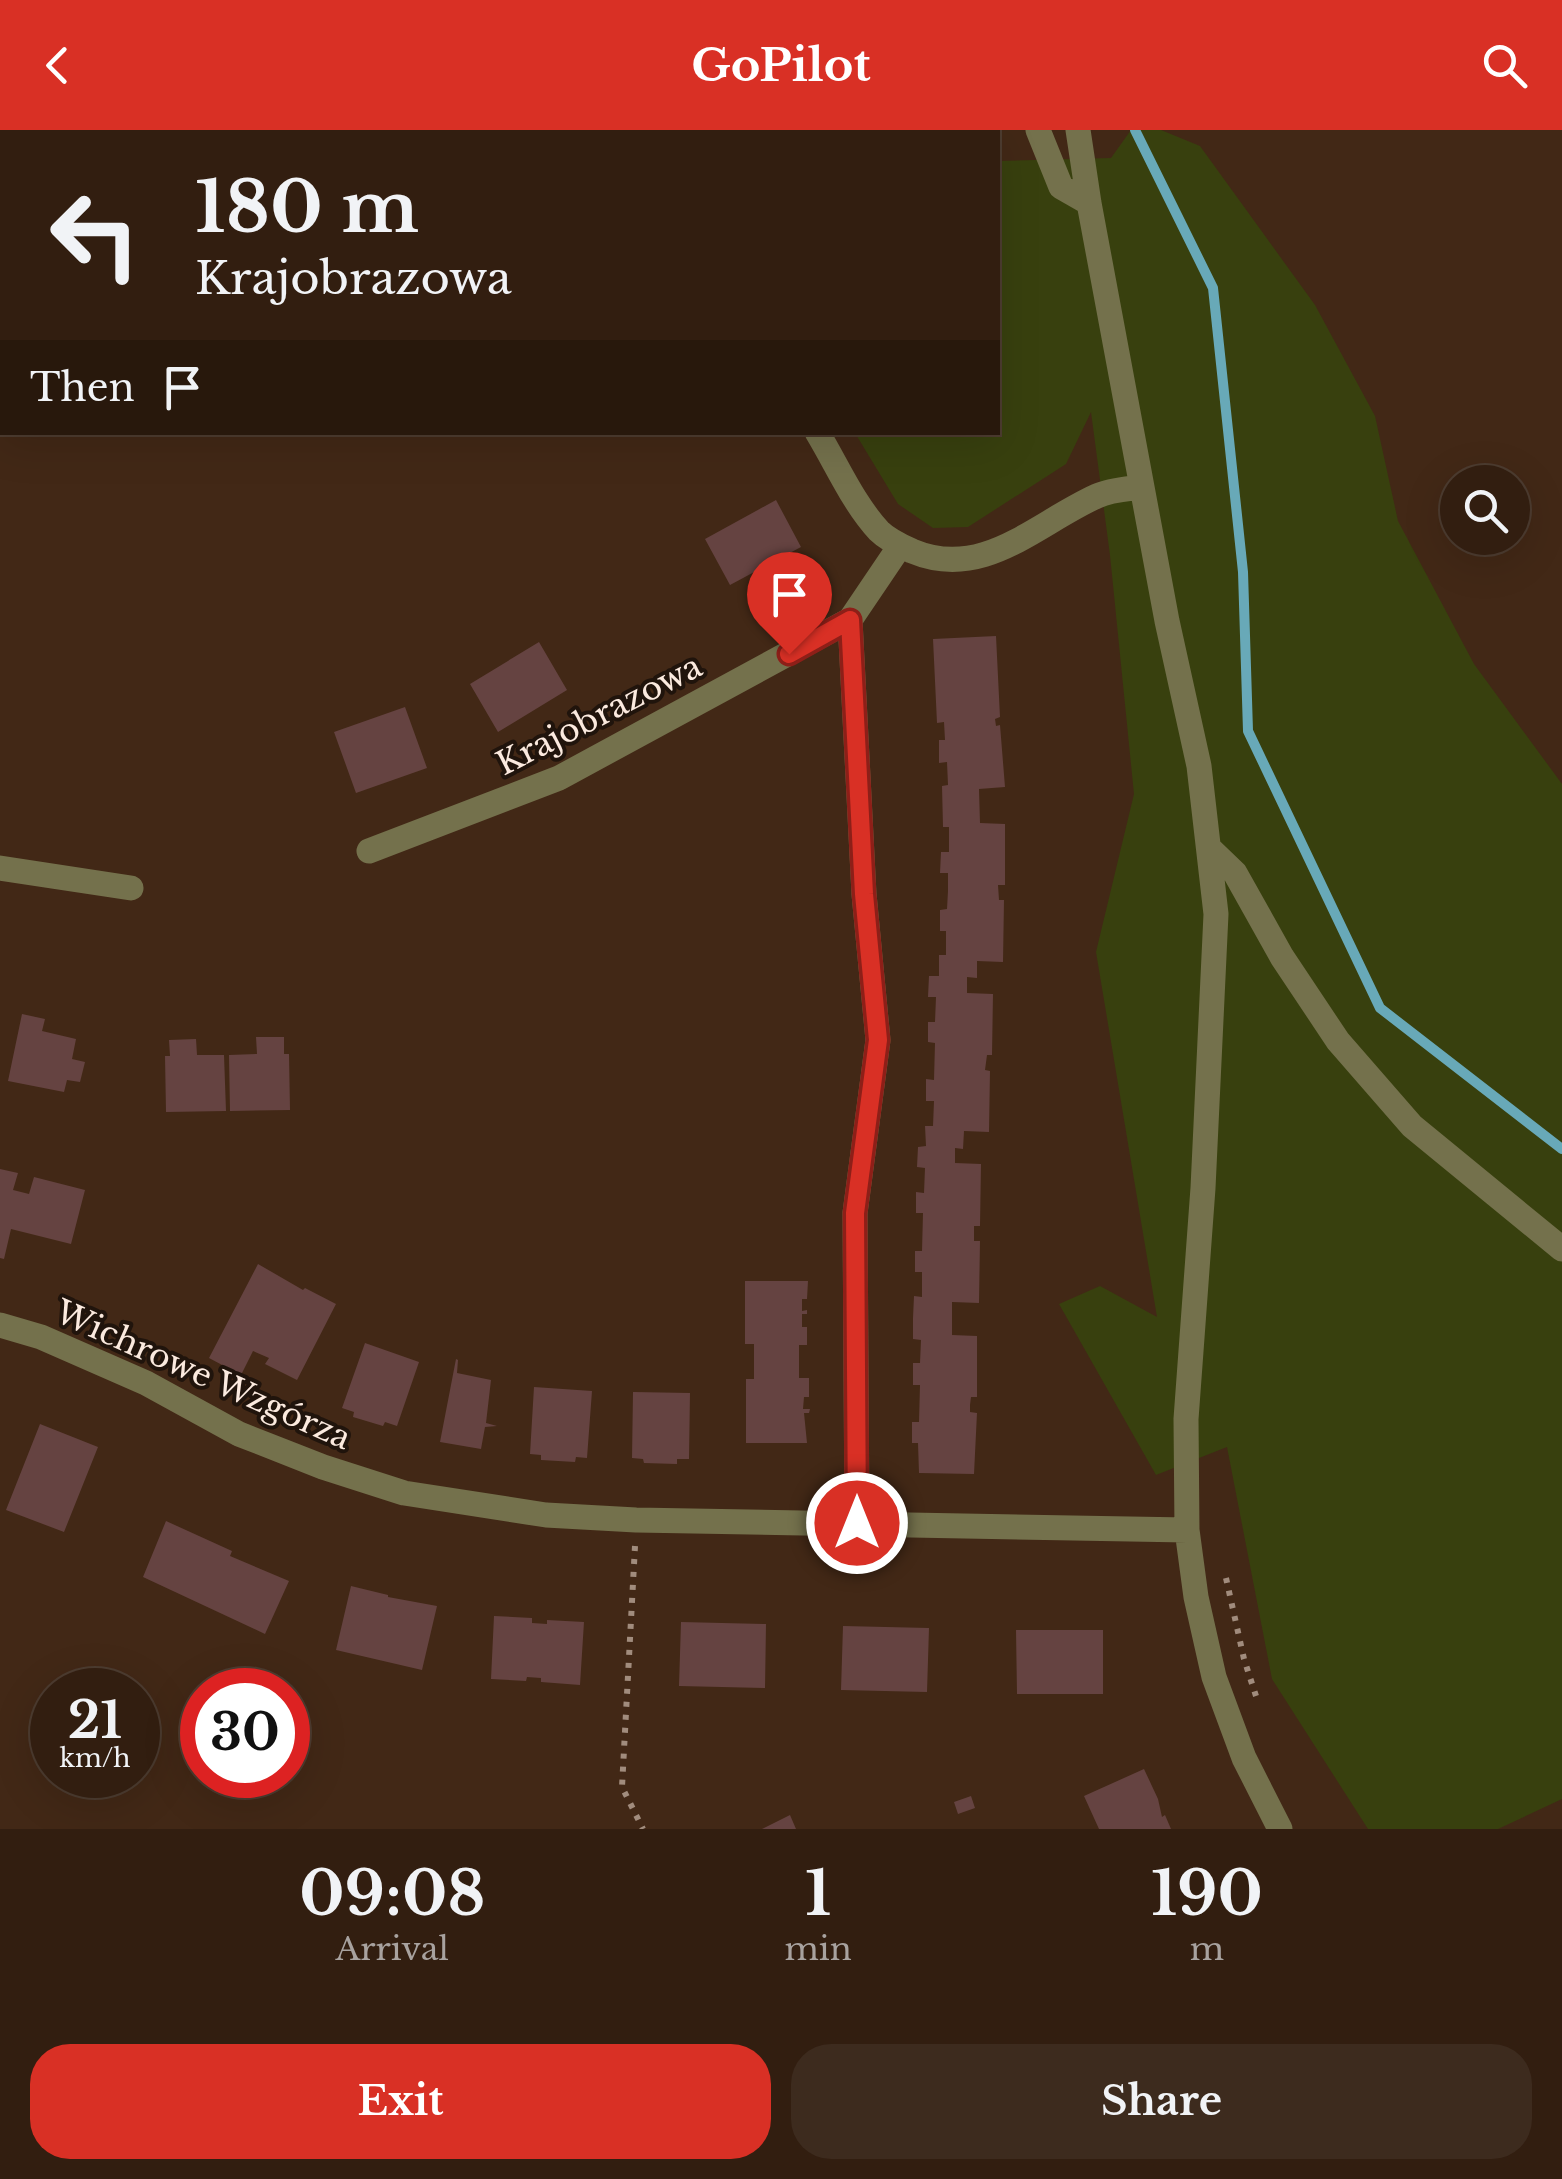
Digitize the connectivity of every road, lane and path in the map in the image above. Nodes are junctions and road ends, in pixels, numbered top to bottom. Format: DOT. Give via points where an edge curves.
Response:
graph roads {
  1 [pos="1038,130"];
  2 [pos="1078,130"];
  3 [pos="1089,203"];
  4 [pos="819,435"];
  5 [pos="1142,487"];
  6 [pos="900,546"];
  7 [pos="850,620"];
  8 [pos="1209,848"];
  9 [pos="369,851"];
  10 [pos="0,868"];
  11 [pos="131,888"];
  12 [pos="1562,1249"];
  13 [pos="0,1326"];
  14 [pos="857,1523"];
  15 [pos="1186,1530"];
  16 [pos="634,1565"];
  17 [pos="1192,1573"];
  18 [pos="1259,1706"];
  19 [pos="643,1829"];
  20 [pos="1280,1829"];
  1 -- 3 [label="street" via="1061,187"];
  2 -- 3 [label="street"];
  3 -- 5 [label="street"];
  4 -- 6 [label="street" via="865,513"];
  5 -- 6 [label="street" via="1100,494 984,556 932,560"];
  5 -- 8 [label="street" via="1199,766"];
  6 -- 7 [label="street"];
  7 -- 9 [label="street, Krajobrazowa" via="559,778"];
  7 -- 14 [label="street" via="878,1040 855,1213"];
  8 -- 12 [label="street" via="1235,873 1338,1041 1412,1126"];
  8 -- 15 [label="street" via="1216,914 1186,1419"];
  10 -- 11 [label="street"];
  13 -- 14 [label="street, Wichrowe Wzgórza" via="146,1382 240,1434 404,1493 546,1515"];
  14 -- 15 [label="street, Wichrowe Wzgórza"];
  15 -- 17 [label="street"];
  16 -- 19 [label="path" via="622,1788"];
  17 -- 18 [label="path" via="1224,1569"];
  17 -- 20 [label="street" via="1214,1677"];
}
